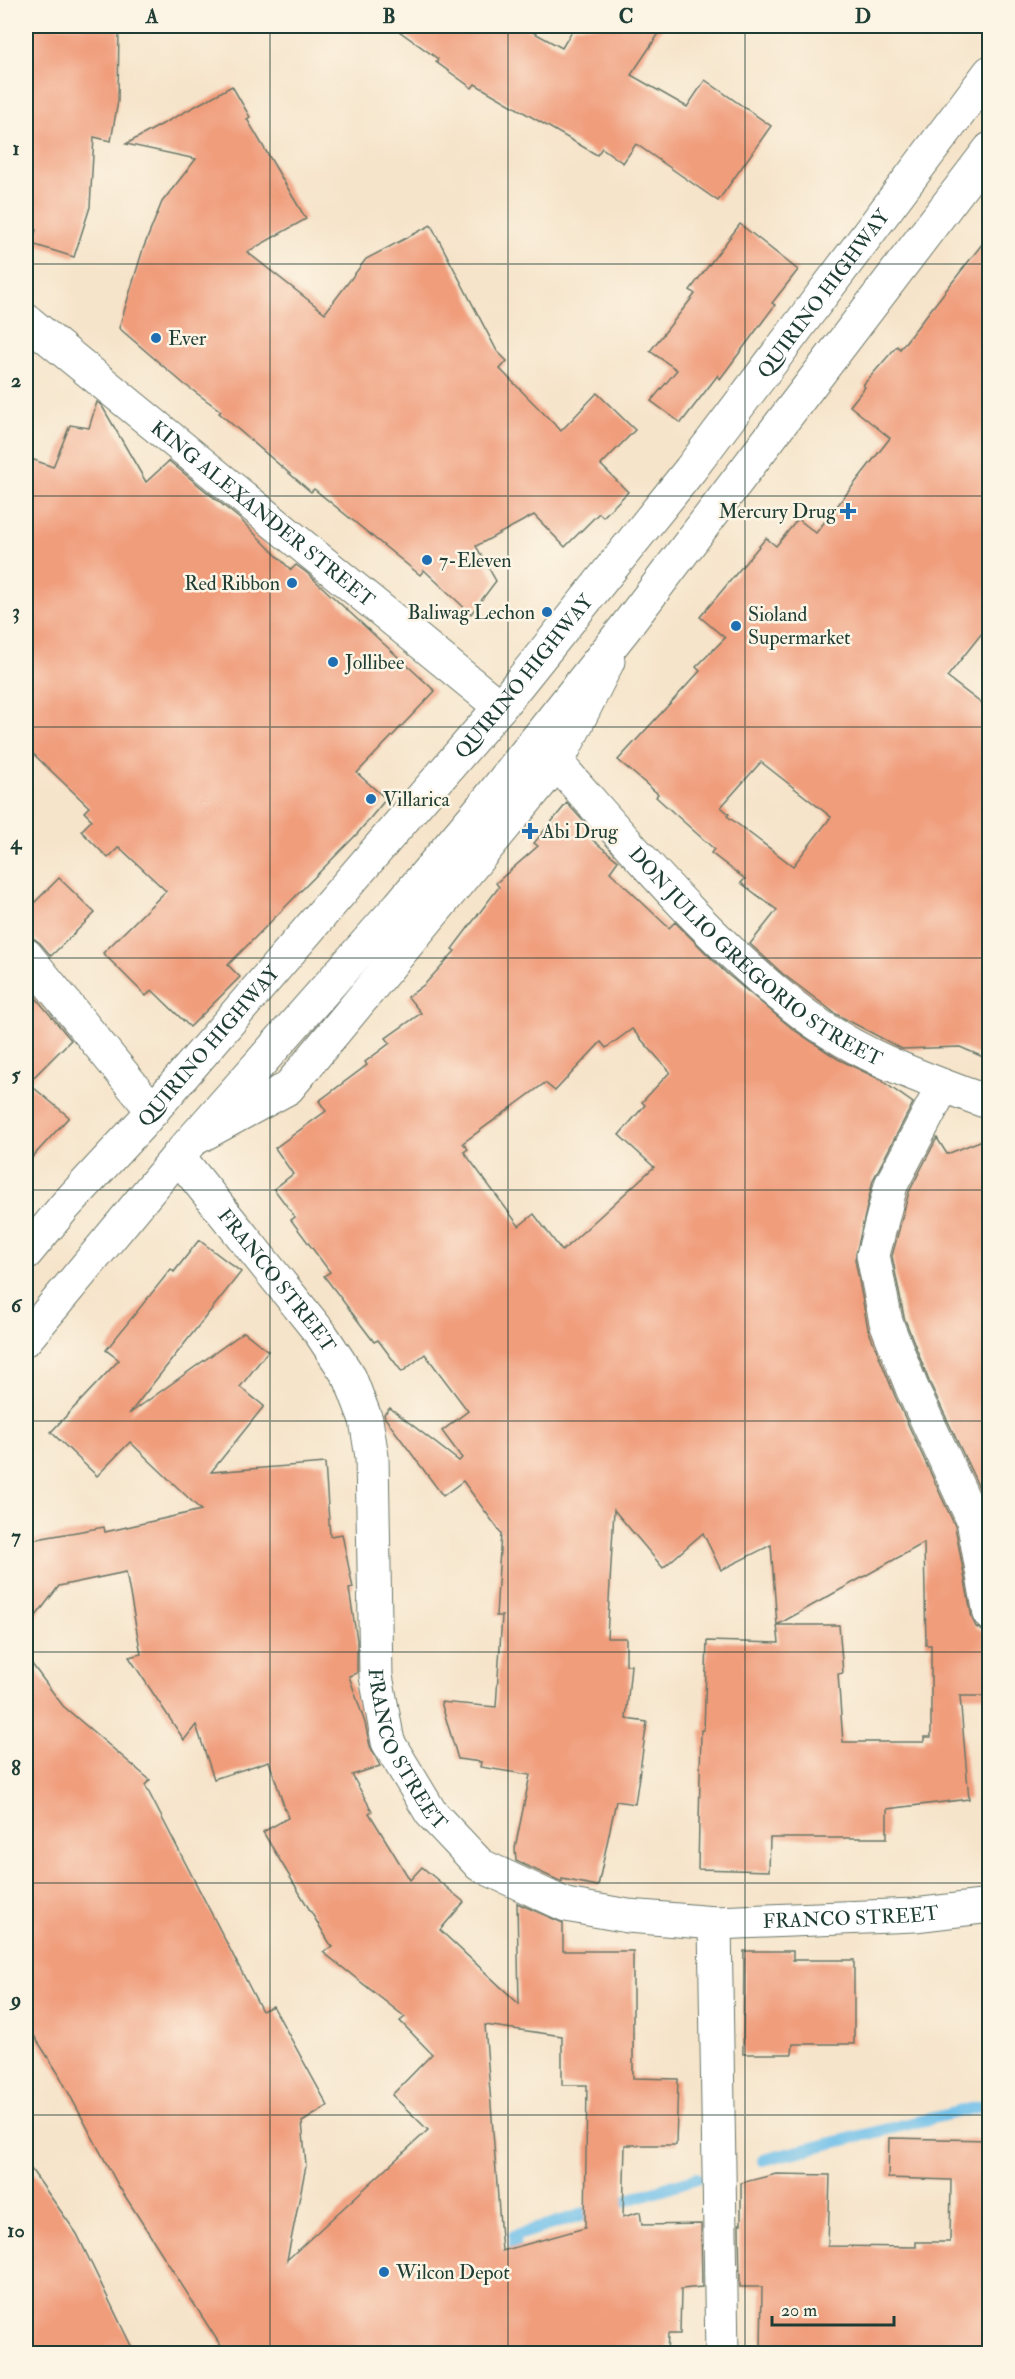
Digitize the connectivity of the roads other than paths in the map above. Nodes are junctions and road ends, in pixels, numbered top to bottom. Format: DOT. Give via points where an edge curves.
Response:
graph roads {
  1 [pos="990,72"];
  2 [pos="990,149"];
  3 [pos="26,320"];
  4 [pos="625,628"];
  5 [pos="500,706"];
  6 [pos="556,763"];
  7 [pos="26,955"];
  8 [pos="943,1086"];
  9 [pos="990,1103"];
  10 [pos="153,1111"];
  11 [pos="186,1148"];
  12 [pos="26,1253"];
  13 [pos="26,1340"];
  14 [pos="990,1614"];
  15 [pos="990,1906"];
  16 [pos="714,1923"];
  17 [pos="722,2354"];
  1 -- 5 [label="street, QUIRINO HIGHWAY" via="690,470"];
  2 -- 4 [label="street"];
  3 -- 5 [label="street, KING ALEXANDER STREET"];
  4 -- 6 [label="street"];
  4 -- 11 [label="street" via="399,906"];
  5 -- 10 [label="street, QUIRINO HIGHWAY"];
  6 -- 8 [label="street, DON JULIO GREGORIO STREET" via="735,956 806,1016 879,1060"];
  6 -- 11 [label="street" via="288,1088"];
  7 -- 10 [label="street"];
  8 -- 9 [label="street, DON JULIO GREGORIO STREET"];
  8 -- 14 [label="street" via="891,1185 873,1255 886,1322 973,1520"];
  10 -- 12 [label="street, QUIRINO HIGHWAY"];
  11 -- 13 [label="street"];
  11 -- 16 [label="street, FRANCO STREET" via="321,1334 350,1378 366,1420 372,1457 376,1676 388,1742 431,1813 480,1865 566,1905 628,1916"];
  15 -- 16 [label="street, FRANCO STREET" via="915,1915"];
  16 -- 17 [label="street"];
}
